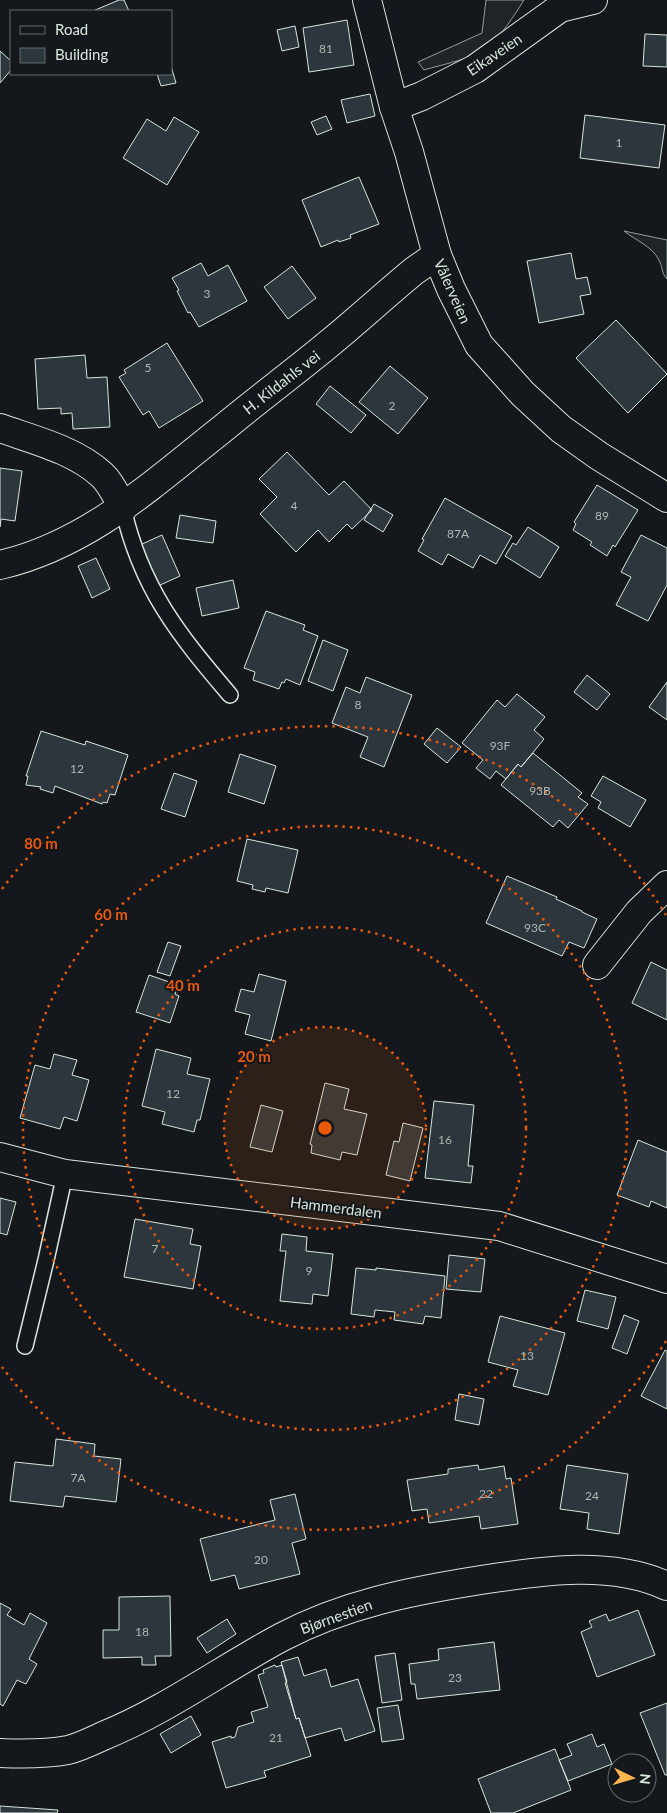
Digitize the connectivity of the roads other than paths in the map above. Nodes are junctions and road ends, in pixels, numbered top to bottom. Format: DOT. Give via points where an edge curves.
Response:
graph roads {
  1 [pos="367,0"];
  2 [pos="592,0"];
  3 [pos="559,4"];
  4 [pos="394,106"];
  5 [pos="437,255"];
  6 [pos="0,428"];
  7 [pos="667,498"];
  8 [pos="123,508"];
  9 [pos="0,565"];
  10 [pos="230,695"];
  11 [pos="667,885"];
  12 [pos="597,965"];
  13 [pos="0,1157"];
  14 [pos="65,1174"];
  15 [pos="667,1279"];
  16 [pos="24,1346"];
  17 [pos="667,1586"];
  18 [pos="0,1753"];
  1 -- 4 [label="street, Vålerveien"];
  2 -- 3 [label="street, Eikaveien"];
  3 -- 4 [label="street, Eikaveien" via="475,69 422,96"];
  4 -- 5 [label="street, Vålerveien"];
  5 -- 7 [label="street, Vålerveien" via="478,345 523,394 560,429"];
  5 -- 8 [label="street, H. Kildahls vei"];
  6 -- 8 [label="street" via="78,459 103,476"];
  8 -- 9 [label="street, H. Kildahls vei" via="56,547"];
  8 -- 10 [label="lane" via="140,565 157,599 175,628"];
  11 -- 12 [label="street" via="638,912"];
  13 -- 14 [label="street, Hammerdalen"];
  14 -- 15 [label="street, Hammerdalen" via="499,1226"];
  14 -- 16 [label="lane"];
  17 -- 18 [label="street, Bjørnestien" via="621,1572 572,1570 527,1573 390,1596 316,1620 171,1703 70,1750 43,1754"];
}
